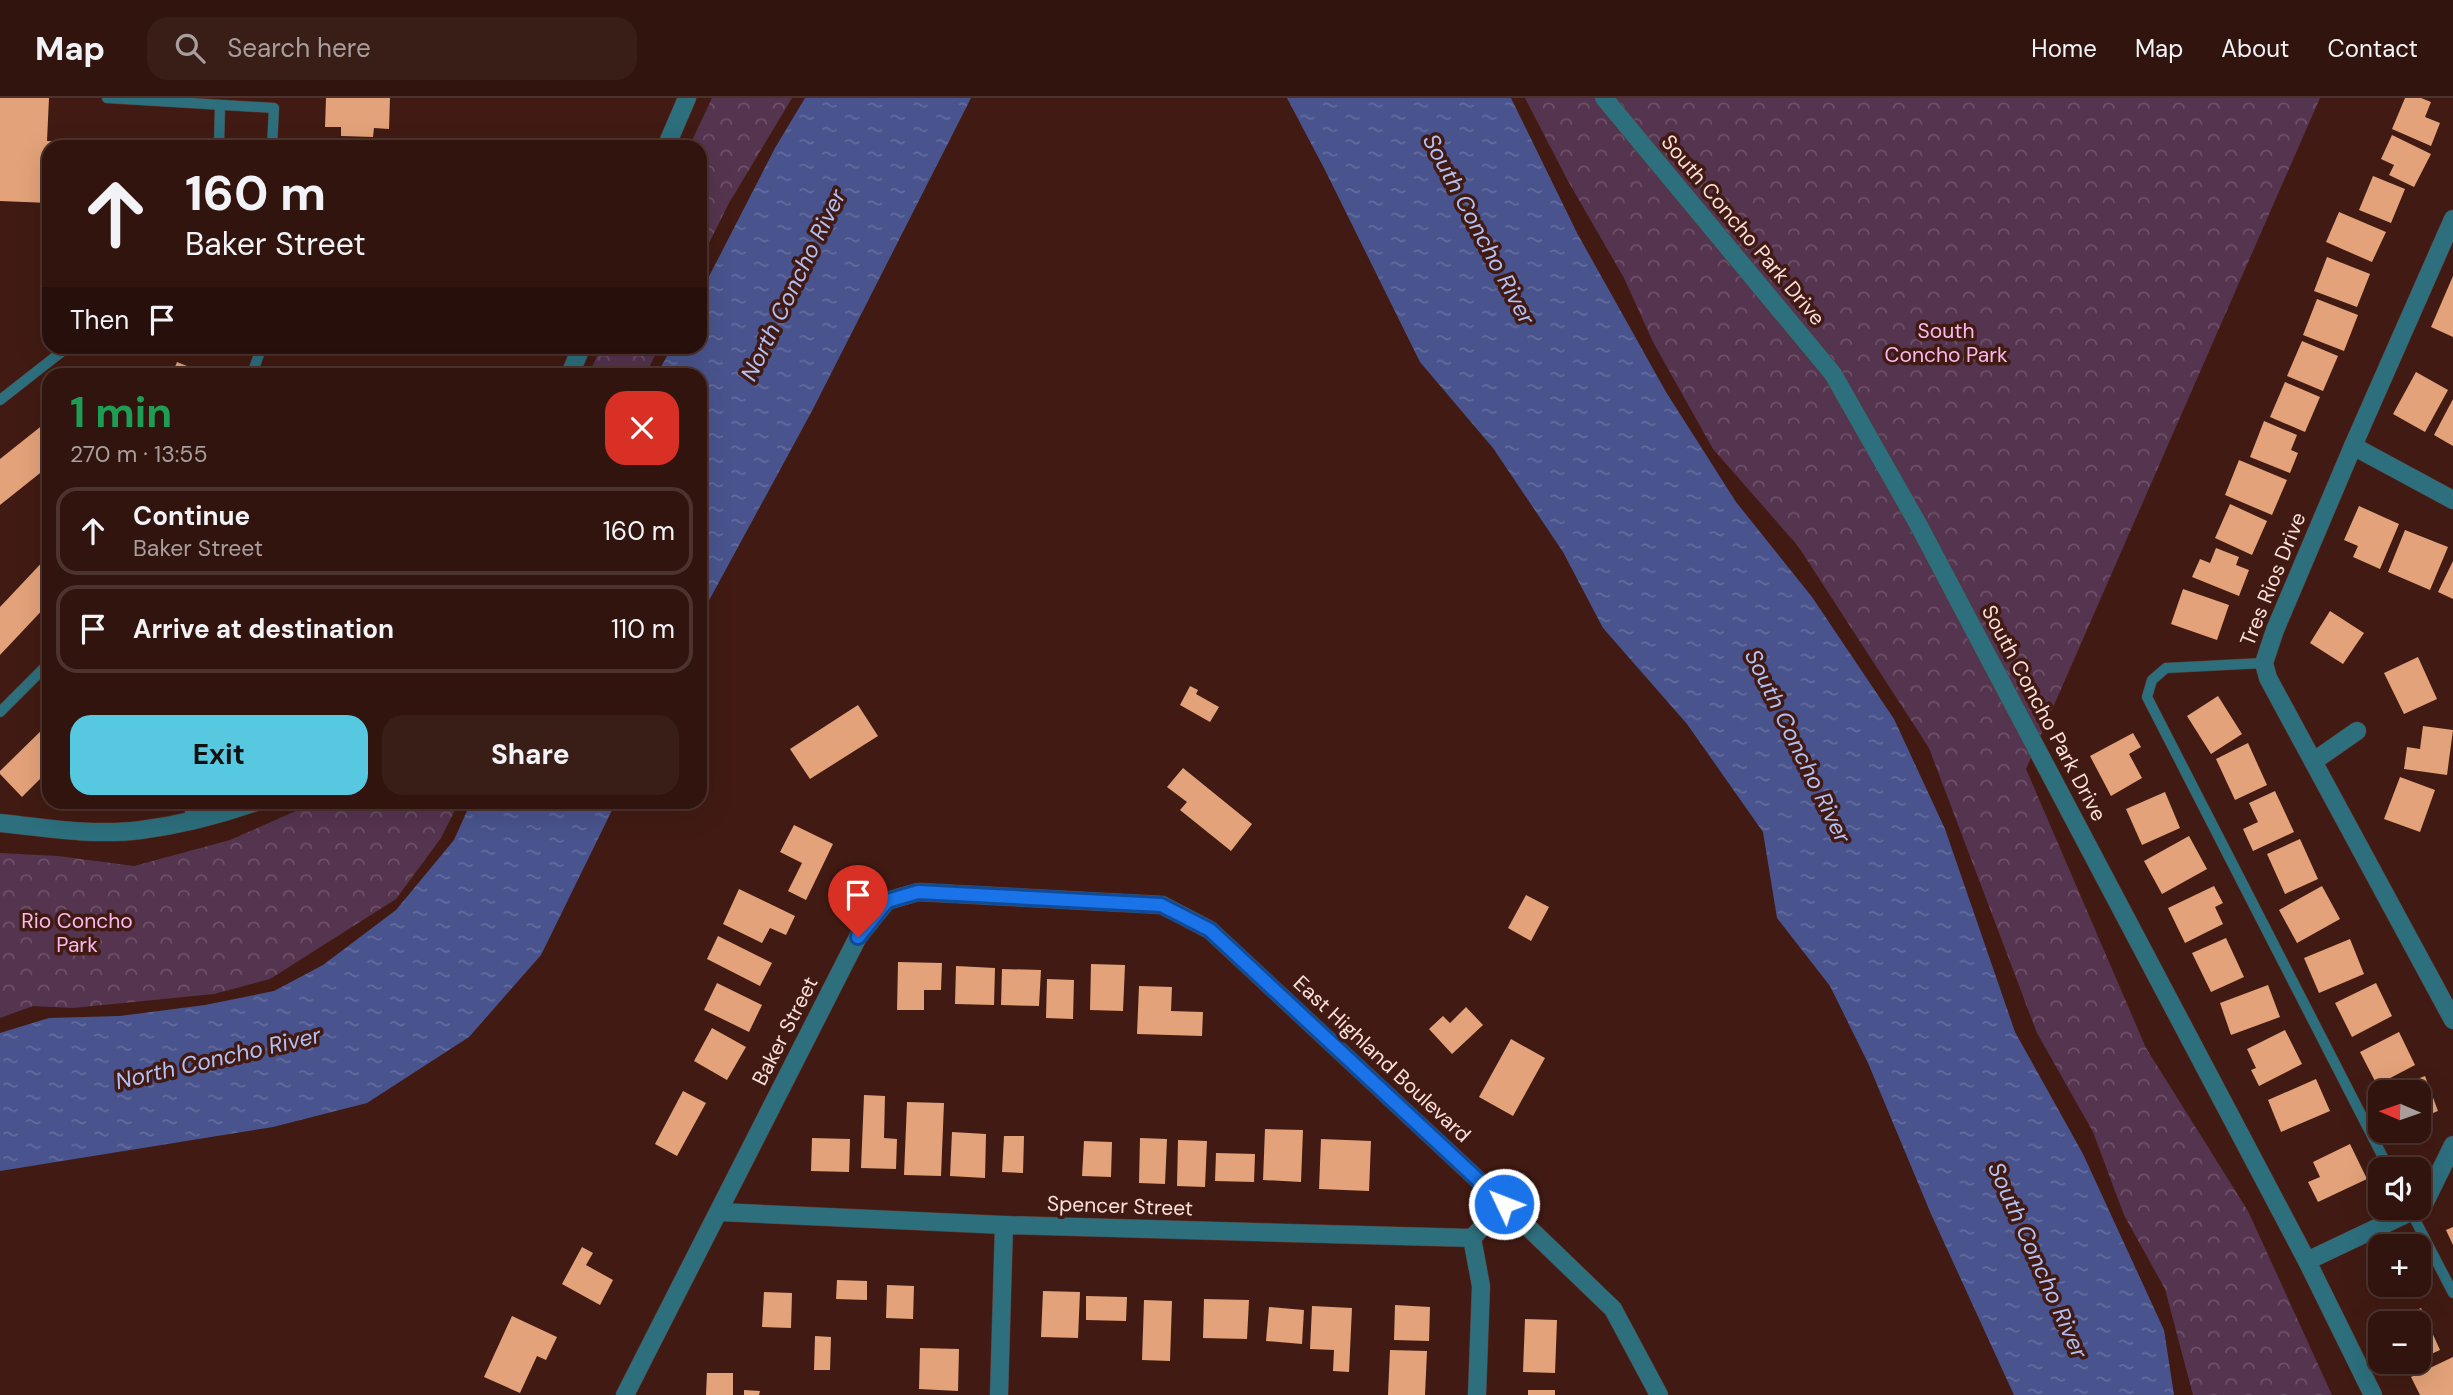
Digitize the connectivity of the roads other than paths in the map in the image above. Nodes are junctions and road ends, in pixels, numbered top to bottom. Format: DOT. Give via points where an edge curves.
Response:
graph roads {
  1 [pos="107,98"];
  2 [pos="687,98"];
  3 [pos="1604,98"];
  4 [pos="220,105"];
  5 [pos="219,140"];
  6 [pos="272,140"];
  7 [pos="669,140"];
  8 [pos="2452,225"];
  9 [pos="59,354"];
  10 [pos="0,400"];
  11 [pos="2353,446"];
  12 [pos="2453,500"];
  13 [pos="2264,663"];
  14 [pos="42,670"];
  15 [pos="0,712"];
  16 [pos="2357,731"];
  17 [pos="2314,761"];
  18 [pos="190,809"];
  19 [pos="236,809"];
  20 [pos="192,820"];
  21 [pos="0,823"];
  22 [pos="1161,905"];
  23 [pos="2453,1020"];
  24 [pos="2453,1145"];
  25 [pos="2383,1157"];
  26 [pos="2431,1190"];
  27 [pos="1504,1204"];
  28 [pos="719,1212"];
  29 [pos="2389,1220"];
  30 [pos="2414,1220"];
  31 [pos="1004,1225"];
  32 [pos="1472,1238"];
  33 [pos="2307,1261"];
  34 [pos="2453,1293"];
  35 [pos="625,1395"];
  36 [pos="999,1395"];
  37 [pos="1477,1395"];
  38 [pos="1660,1395"];
  39 [pos="2373,1395"];
  1 -- 4 [label="lane"];
  2 -- 7 [label="street"];
  3 -- 33 [label="street, South Concho Park Drive" via="1833,374 1918,524"];
  4 -- 5 [label="lane"];
  4 -- 6 [label="lane" via="274,108"];
  8 -- 11 [label="street, Tres Rios Drive"];
  9 -- 10 [label="lane"];
  11 -- 12 [label="street"];
  11 -- 13 [label="street, Tres Rios Drive"];
  13 -- 17 [label="street, Tres Rios Drive"];
  13 -- 25 [label="lane" via="2166,668 2152,680 2147,697"];
  14 -- 15 [label="lane"];
  16 -- 17 [label="street"];
  17 -- 23 [label="street, Tres Rios Drive"];
  18 -- 20 [label="lane"];
  19 -- 20 [label="street"];
  20 -- 21 [label="street" via="139,830 71,831"];
  22 -- 27 [label="street, East Highland Boulevard" via="1210,930"];
  22 -- 28 [label="street, Baker Street" via="918,892 887,901 858,937"];
  24 -- 26 [label="street"];
  27 -- 32 [label="street"];
  27 -- 38 [label="street, East Highland Boulevard" via="1613,1309"];
  28 -- 31 [label="street, Spencer Street"];
  28 -- 35 [label="street, Baker Street"];
  29 -- 33 [label="street"];
  30 -- 34 [label="lane"];
  31 -- 32 [label="street, Spencer Street"];
  31 -- 36 [label="street"];
  32 -- 37 [label="street" via="1481,1286"];
  33 -- 39 [label="street, South Concho Park Drive"];
}
